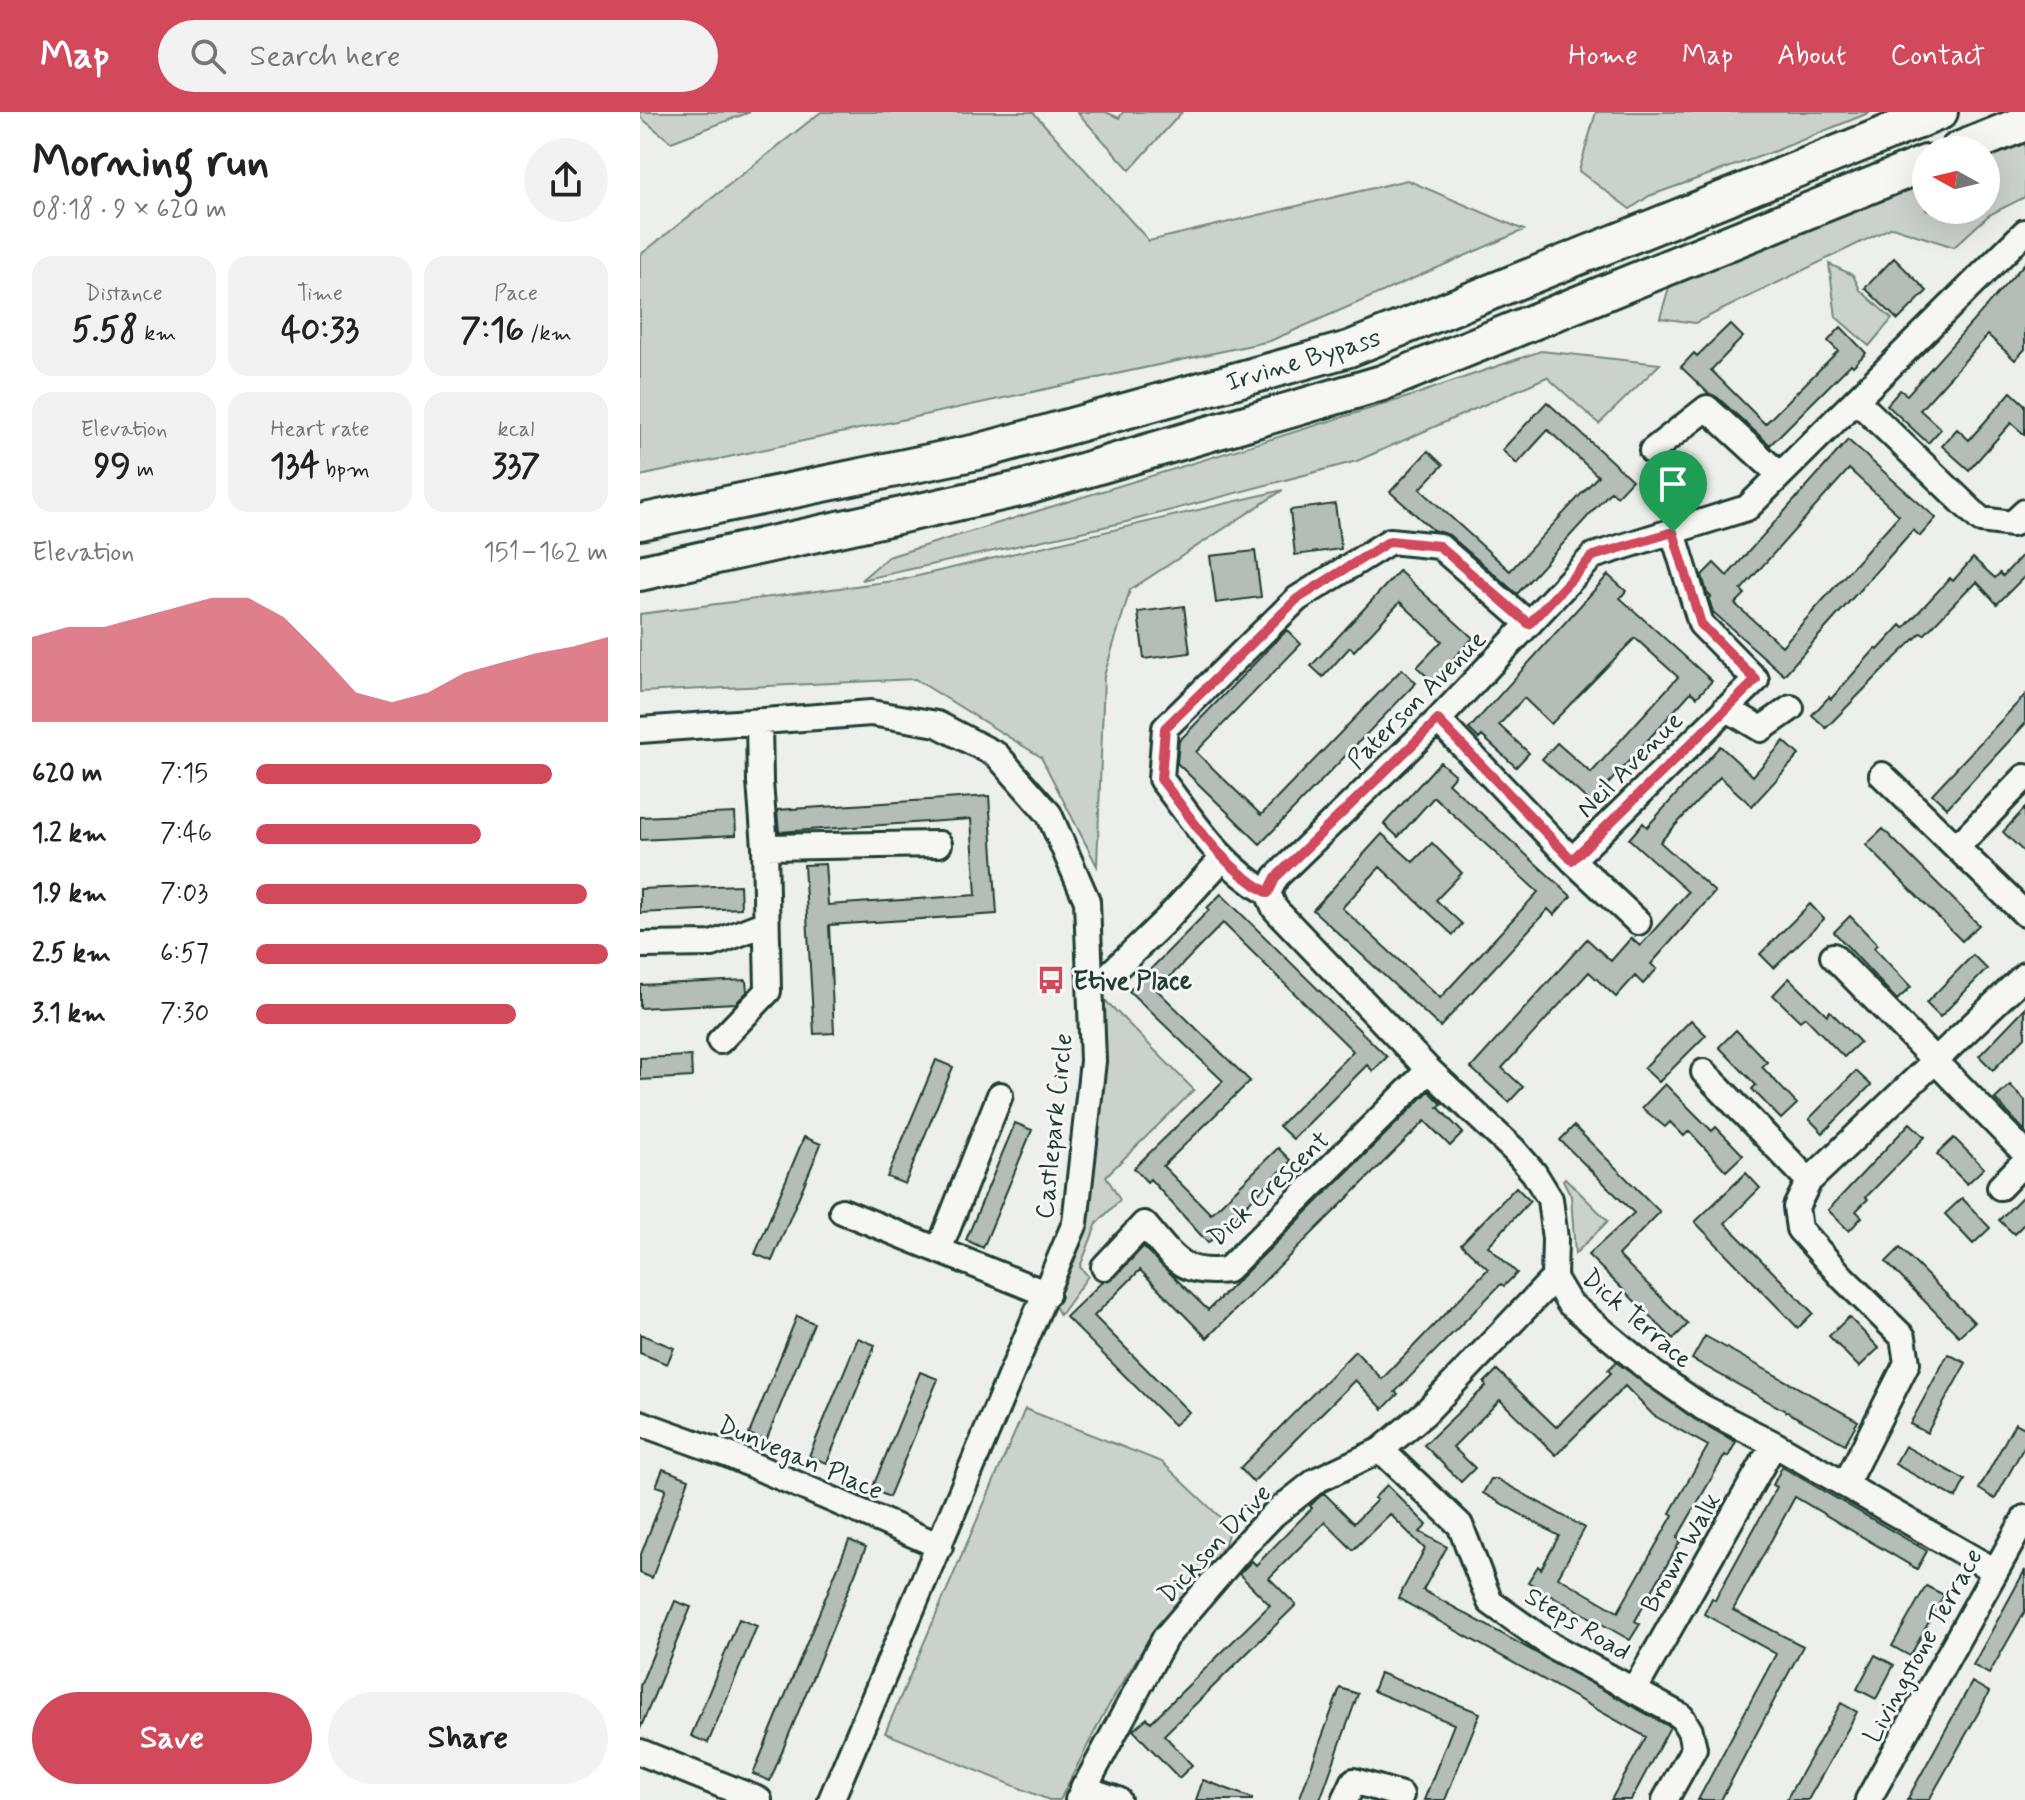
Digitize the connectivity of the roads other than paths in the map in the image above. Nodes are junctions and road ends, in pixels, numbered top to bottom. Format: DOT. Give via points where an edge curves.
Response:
graph roads {
  1 [pos="1940,112"];
  2 [pos="2025,123"];
  3 [pos="1993,136"];
  4 [pos="1912,169"];
  5 [pos="2025,232"];
  6 [pos="1856,400"];
  7 [pos="1652,451"];
  8 [pos="1780,475"];
  9 [pos="2025,512"];
  10 [pos="640,522"];
  11 [pos="1673,532"];
  12 [pos="640,573"];
  13 [pos="1529,624"];
  14 [pos="1726,708"];
  15 [pos="1791,708"];
  16 [pos="1438,720"];
  17 [pos="759,721"];
  18 [pos="640,730"];
  19 [pos="1882,775"];
  20 [pos="2025,777"];
  21 [pos="939,844"];
  22 [pos="765,847"];
  23 [pos="1957,847"];
  24 [pos="1222,859"];
  25 [pos="1572,860"];
  26 [pos="1268,893"];
  27 [pos="2025,914"];
  28 [pos="1638,922"];
  29 [pos="766,923"];
  30 [pos="640,945"];
  31 [pos="1833,956"];
  32 [pos="1112,972"];
  33 [pos="2025,975"];
  34 [pos="720,1041"];
  35 [pos="1933,1060"];
  36 [pos="1429,1070"];
  37 [pos="1704,1072"];
  38 [pos="1000,1095"];
  39 [pos="2025,1153"];
  40 [pos="2025,1161"];
  41 [pos="1809,1181"];
  42 [pos="2000,1187"];
  43 [pos="842,1211"];
  44 [pos="939,1250"];
  45 [pos="1104,1267"];
  46 [pos="1554,1278"];
  47 [pos="1047,1294"];
  48 [pos="640,1423"];
  49 [pos="1774,1444"];
  50 [pos="1381,1450"];
  51 [pos="1845,1485"];
  52 [pos="2025,1518"];
  53 [pos="940,1546"];
  54 [pos="1995,1571"];
  55 [pos="1635,1689"];
  56 [pos="640,1752"];
  57 [pos="1081,1794"];
  58 [pos="1401,1795"];
  59 [pos="759,1800"];
  60 [pos="831,1800"];
  61 [pos="1118,1800"];
  62 [pos="1345,1800"];
  63 [pos="1665,1800"];
  64 [pos="1868,1800"];
  1 -- 10 [label="highway, Irvine Bypass" via="1349,349 977,452"];
  2 -- 3 [label="highway"];
  4 -- 12 [label="highway, Irvine Bypass" via="1382,383 1024,488"];
  5 -- 6 [label="street, Paterson Avenue"];
  6 -- 8 [label="street, Paterson Avenue"];
  6 -- 9 [label="street" via="1981,520 2012,524"];
  7 -- 8 [label="street" via="1707,408"];
  8 -- 11 [label="street, Paterson Avenue" via="1747,508"];
  11 -- 13 [label="street, Paterson Avenue" via="1593,556"];
  11 -- 14 [label="street, Neil Avenue" via="1701,624 1756,680"];
  13 -- 16 [label="street, Paterson Avenue"];
  13 -- 24 [label="street" via="1439,546 1390,541 1297,599 1165,728 1161,779"];
  14 -- 15 [label="street" via="1761,729"];
  14 -- 25 [label="street, Neil Avenue"];
  16 -- 25 [label="street"];
  16 -- 26 [label="street, Paterson Avenue" via="1276,877"];
  17 -- 18 [label="street, Castlepark Circle"];
  17 -- 22 [label="street"];
  17 -- 47 [label="street, Castlepark Circle" via="871,713 937,724 997,755 1049,814 1087,901 1093,1061 1075,1223"];
  19 -- 23 [label="street"];
  20 -- 23 [label="street"];
  21 -- 22 [label="street"];
  22 -- 29 [label="street"];
  23 -- 27 [label="street"];
  24 -- 26 [label="street"];
  24 -- 32 [label="street"];
  25 -- 28 [label="street"];
  26 -- 36 [label="street, Dick Terrace" via="1275,909"];
  29 -- 30 [label="street" via="712,944"];
  29 -- 34 [label="street" via="768,991"];
  31 -- 35 [label="street"];
  33 -- 35 [label="street"];
  35 -- 39 [label="street"];
  35 -- 41 [label="street"];
  36 -- 45 [label="street, Dick Crescent" via="1227,1270 1204,1273 1179,1264 1144,1224"];
  36 -- 46 [label="street, Dick Terrace" via="1514,1150 1550,1199"];
  37 -- 41 [label="street"];
  38 -- 44 [label="street"];
  40 -- 42 [label="street"];
  41 -- 51 [label="street" via="1796,1207 1799,1229 1903,1337 1907,1352 1907,1363"];
  43 -- 44 [label="street"];
  44 -- 47 [label="street"];
  46 -- 49 [label="street, Dick Terrace" via="1569,1303 1653,1373 1702,1407"];
  46 -- 50 [label="street, Dickson Drive" via="1425,1413"];
  47 -- 53 [label="street, Castlepark Circle"];
  48 -- 53 [label="street, Dunvegan Place" via="729,1455"];
  49 -- 51 [label="street, Dick Terrace"];
  49 -- 55 [label="street, Brown Walk"];
  50 -- 55 [label="street, Steps Road" via="1460,1525 1490,1602 1552,1646"];
  50 -- 57 [label="street, Dickson Drive" via="1317,1480 1248,1541 1165,1638"];
  51 -- 54 [label="street, Dick Terrace"];
  52 -- 54 [label="street, Livingstone Terrace"];
  53 -- 60 [label="street, Castlepark Circle"];
  54 -- 64 [label="street, Livingstone Terrace"];
  55 -- 63 [label="street, Steps Road" via="1681,1716 1690,1731 1694,1748"];
  56 -- 59 [label="street"];
  57 -- 61 [label="street"];
  58 -- 62 [label="street" via="1354,1781"];
}
